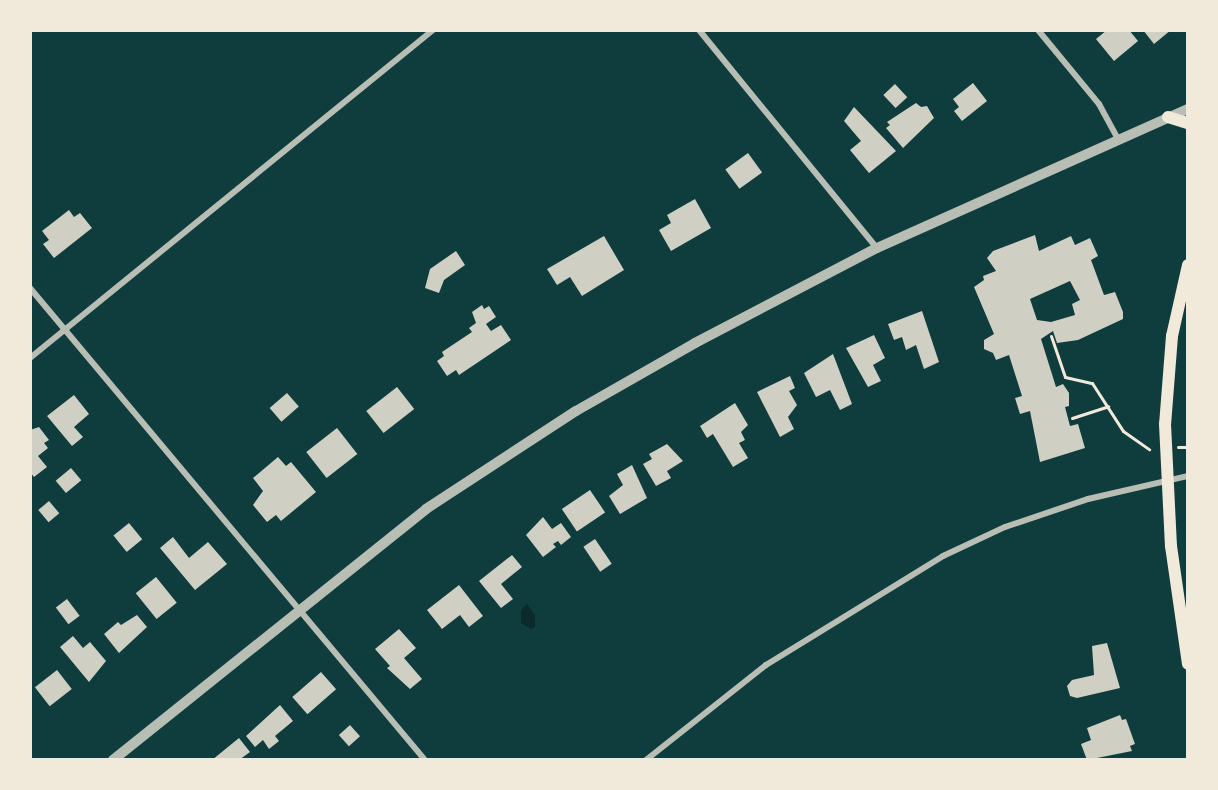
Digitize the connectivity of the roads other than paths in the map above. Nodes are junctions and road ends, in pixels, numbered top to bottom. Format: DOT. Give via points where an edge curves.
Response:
graph roads {
  1 [pos="433,30"];
  2 [pos="699,30"];
  3 [pos="1038,30"];
  4 [pos="1188,109"];
  5 [pos="1168,117"];
  6 [pos="1188,123"];
  7 [pos="1119,142"];
  8 [pos="878,248"];
  9 [pos="1188,265"];
  10 [pos="30,288"];
  11 [pos="65,330"];
  12 [pos="30,358"];
  13 [pos="1188,476"];
  14 [pos="1167,481"];
  15 [pos="298,610"];
  16 [pos="1188,664"];
  17 [pos="113,760"];
  18 [pos="425,760"];
  19 [pos="646,760"];
  1 -- 11 [label="street"];
  2 -- 8 [label="street"];
  3 -- 7 [label="street" via="1099,104"];
  4 -- 5 [label="street"];
  5 -- 6 [label="main road"];
  5 -- 7 [label="street"];
  7 -- 8 [label="street"];
  8 -- 15 [label="street" via="695,343 576,411 426,509"];
  9 -- 14 [label="main road" via="1167,378"];
  10 -- 11 [label="street"];
  11 -- 12 [label="street"];
  11 -- 15 [label="street"];
  13 -- 14 [label="street"];
  14 -- 16 [label="main road" via="1171,546"];
  14 -- 19 [label="street" via="1039,515 943,556 765,665"];
  15 -- 17 [label="street"];
  15 -- 18 [label="street"];
}
